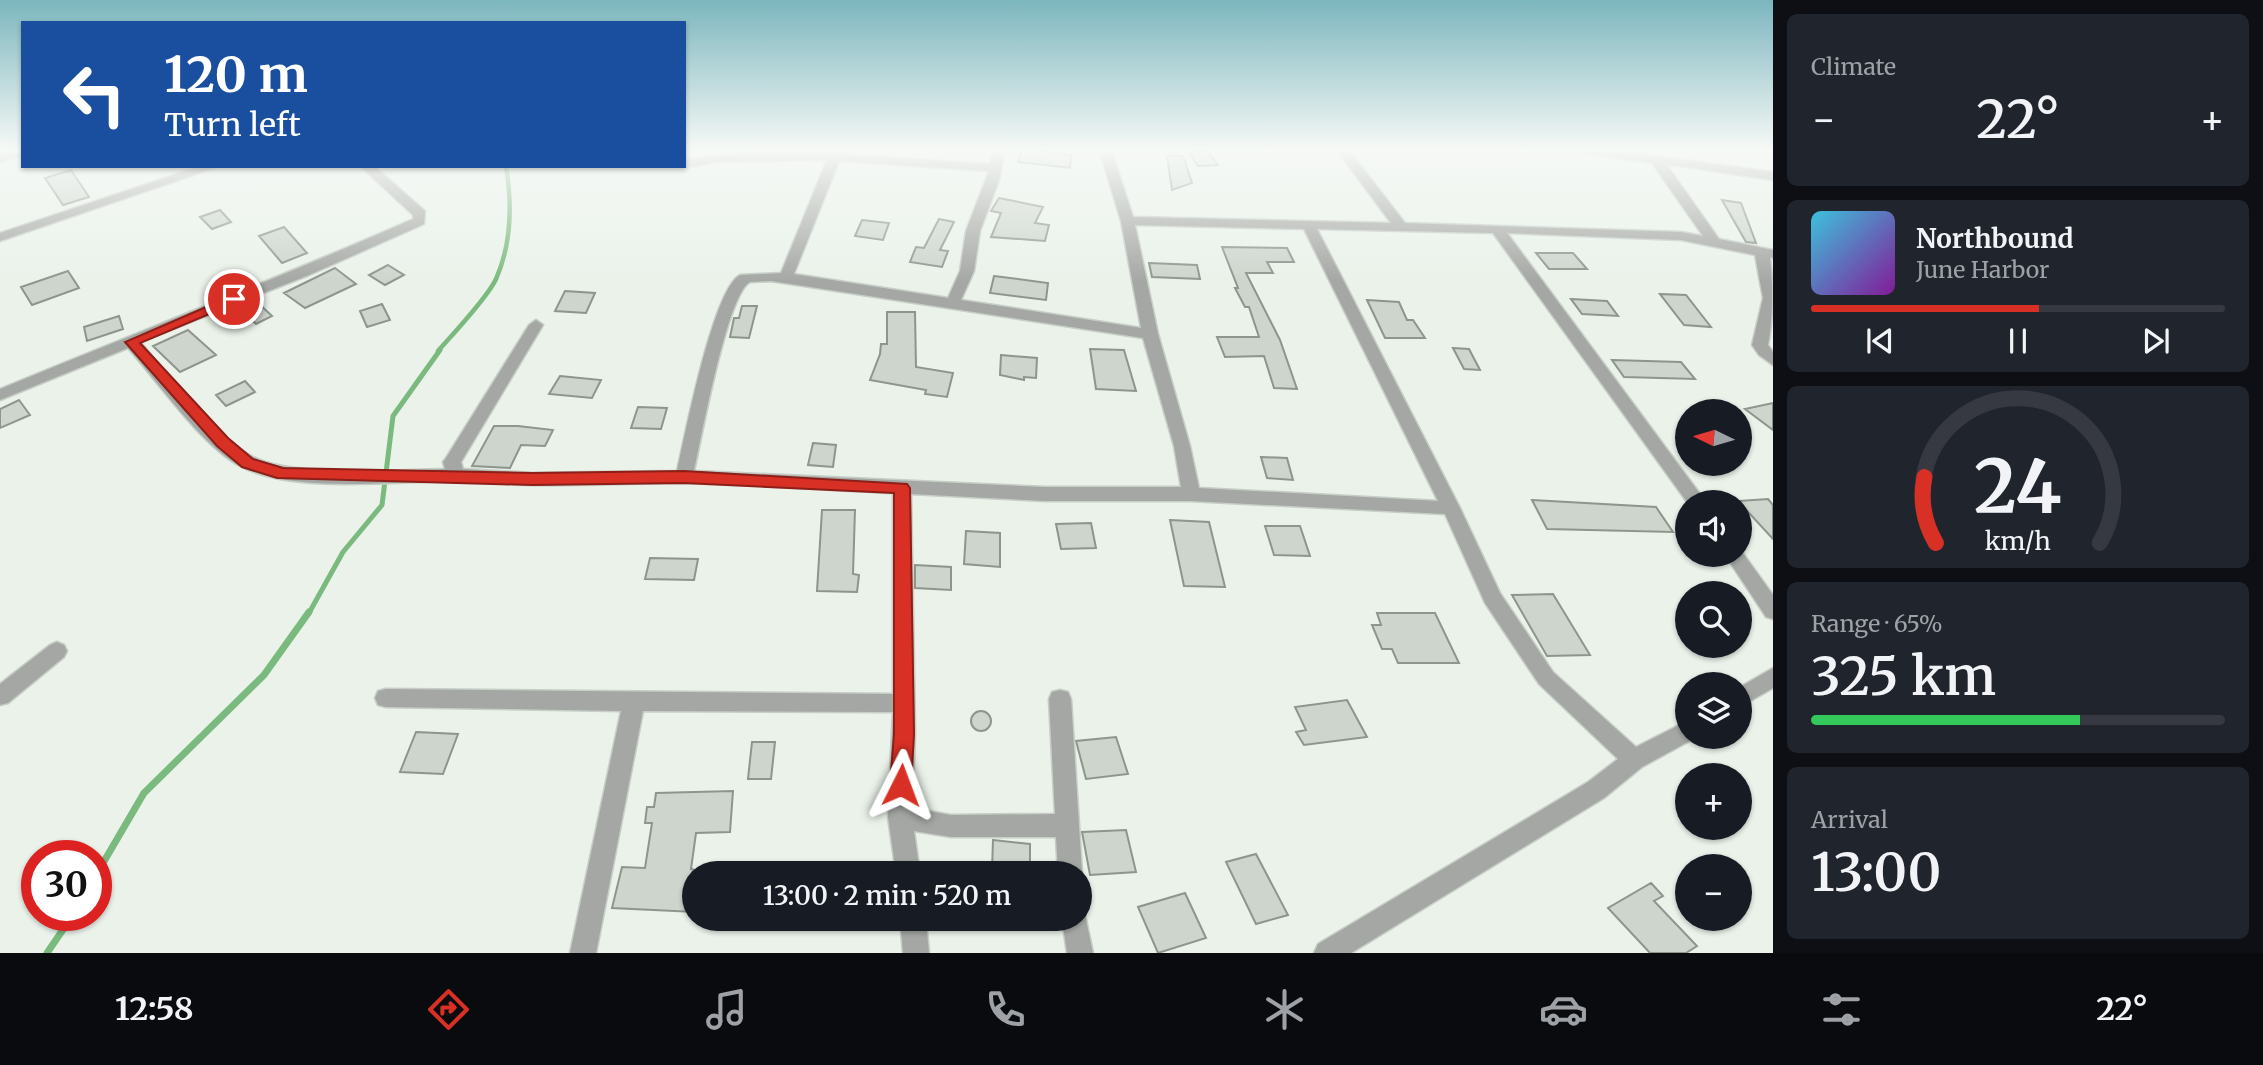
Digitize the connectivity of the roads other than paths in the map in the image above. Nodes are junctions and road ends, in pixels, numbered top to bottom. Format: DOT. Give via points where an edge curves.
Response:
graph roads {
  1 [pos="131,193"];
  2 [pos="399,193"];
  3 [pos="820,193"];
  4 [pos="986,193"];
  5 [pos="1119,193"];
  6 [pos="1375,193"];
  7 [pos="1680,193"];
  8 [pos="1128,220"];
  9 [pos="1309,226"];
  10 [pos="1400,226"];
  11 [pos="1497,229"];
  12 [pos="0,237"];
  13 [pos="1713,241"];
  14 [pos="1767,253"];
  15 [pos="786,278"];
  16 [pos="951,304"];
  17 [pos="536,325"];
  18 [pos="1150,334"];
  19 [pos="131,342"];
  20 [pos="1773,360"];
  21 [pos="0,395"];
  22 [pos="456,475"];
  23 [pos="684,477"];
  24 [pos="902,488"];
  25 [pos="1688,490"];
  26 [pos="1191,494"];
  27 [pos="1451,508"];
  28 [pos="1742,567"];
  29 [pos="1773,611"];
  30 [pos="57,651"];
  31 [pos="1773,677"];
  32 [pos="1752,690"];
  33 [pos="0,696"];
  34 [pos="386,698"];
  35 [pos="1060,699"];
  36 [pos="634,702"];
  37 [pos="904,703"];
  38 [pos="1675,738"];
  39 [pos="1634,760"];
  40 [pos="900,817"];
  41 [pos="1068,825"];
  42 [pos="906,861"];
  43 [pos="1070,861"];
  44 [pos="914,931"];
  45 [pos="1077,931"];
  46 [pos="583,953"];
  47 [pos="916,953"];
  48 [pos="1080,953"];
  49 [pos="1327,953"];
  1 -- 12 [label="street"];
  2 -- 19 [label="street" via="420,214 419,221"];
  3 -- 15 [label="street"];
  4 -- 16 [label="street" via="973,231 967,271"];
  5 -- 8 [label="street"];
  6 -- 10 [label="street"];
  7 -- 13 [label="street"];
  8 -- 9 [label="street"];
  8 -- 18 [label="street"];
  9 -- 10 [label="street"];
  9 -- 27 [label="street"];
  10 -- 11 [label="street"];
  11 -- 13 [label="street"];
  11 -- 25 [label="street"];
  13 -- 14 [label="street"];
  14 -- 20 [label="street" via="1772,315 1760,345"];
  15 -- 16 [label="street"];
  15 -- 23 [label="street" via="749,276 738,283 720,323"];
  16 -- 18 [label="street"];
  17 -- 22 [label="street" via="452,462"];
  18 -- 26 [label="street"];
  19 -- 21 [label="street"];
  19 -- 22 [label="street" via="222,442 247,463 283,474"];
  22 -- 23 [label="street"];
  23 -- 24 [label="street"];
  24 -- 26 [label="street"];
  24 -- 37 [label="street"];
  26 -- 27 [label="street"];
  27 -- 39 [label="street" via="1492,597 1546,678"];
  28 -- 29 [label="street"];
  30 -- 33 [label="street"];
  31 -- 32 [label="street"];
  34 -- 36 [label="street"];
  35 -- 41 [label="street"];
  36 -- 37 [label="street"];
  36 -- 46 [label="street"];
  37 -- 40 [label="street"];
  38 -- 39 [label="street"];
  39 -- 49 [label="street" via="1596,790"];
  40 -- 41 [label="street" via="951,826"];
  40 -- 42 [label="street"];
  41 -- 43 [label="street"];
  44 -- 47 [label="street"];
  45 -- 48 [label="street"];
}
